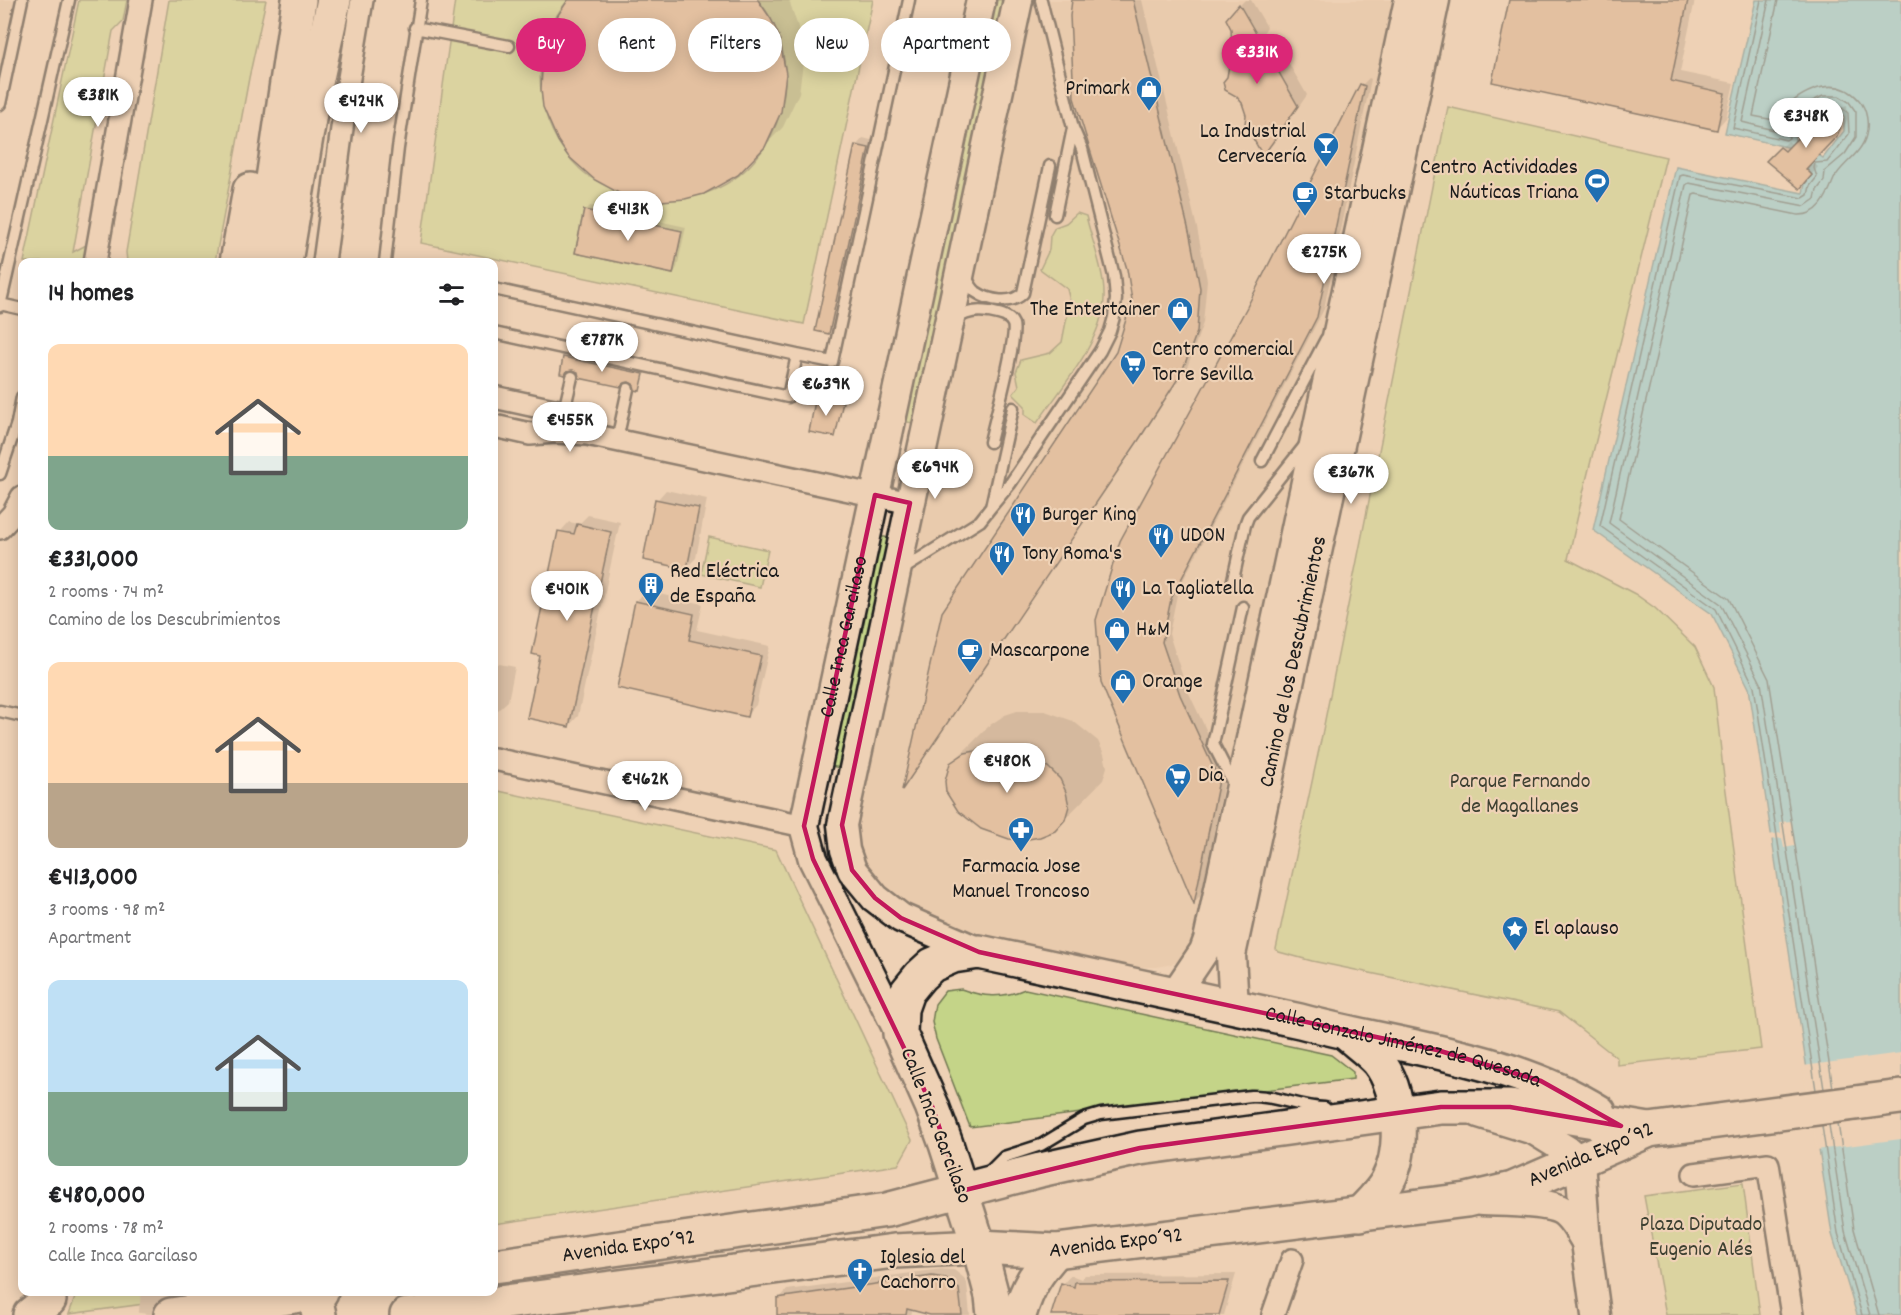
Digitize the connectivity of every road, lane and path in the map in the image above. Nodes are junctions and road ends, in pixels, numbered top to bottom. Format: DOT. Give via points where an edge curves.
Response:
graph roads {
  1 [pos="22,0"];
  2 [pos="69,0"];
  3 [pos="141,0"];
  4 [pos="334,0"];
  5 [pos="362,0"];
  6 [pos="421,0"];
  7 [pos="909,0"];
  8 [pos="981,0"];
  9 [pos="1018,0"];
  10 [pos="1041,0"];
  11 [pos="1409,0"];
  12 [pos="1435,0"];
  13 [pos="298,6"];
  14 [pos="415,27"];
  15 [pos="509,46"];
  16 [pos="312,101"];
  17 [pos="0,104"];
  18 [pos="1073,128"];
  19 [pos="1050,166"];
  20 [pos="1055,214"];
  21 [pos="96,258"];
  22 [pos="238,258"];
  23 [pos="262,258"];
  24 [pos="286,258"];
  25 [pos="302,258"];
  26 [pos="325,258"];
  27 [pos="385,258"];
  28 [pos="961,267"];
  29 [pos="498,290"];
  30 [pos="1344,302"];
  31 [pos="0,305"];
  32 [pos="18,308"];
  33 [pos="948,326"];
  34 [pos="498,334"];
  35 [pos="797,355"];
  36 [pos="572,377"];
  37 [pos="628,389"];
  38 [pos="498,398"];
  39 [pos="1013,408"];
  40 [pos="498,413"];
  41 [pos="18,418"];
  42 [pos="559,424"];
  43 [pos="498,427"];
  44 [pos="1317,430"];
  45 [pos="617,440"];
  46 [pos="990,442"];
  47 [pos="1262,461"];
  48 [pos="0,474"];
  49 [pos="875,495"];
  50 [pos="910,502"];
  51 [pos="18,505"];
  52 [pos="991,507"];
  53 [pos="0,528"];
  54 [pos="895,575"];
  55 [pos="1232,584"];
  56 [pos="1243,607"];
  57 [pos="0,711"];
  58 [pos="18,715"];
  59 [pos="498,760"];
  60 [pos="1239,794"];
  61 [pos="804,826"];
  62 [pos="979,952"];
  63 [pos="1175,994"];
  64 [pos="1234,1007"];
  65 [pos="1346,1033"];
  66 [pos="900,1034"];
  67 [pos="1901,1097"];
  68 [pos="1458,1106"];
  69 [pos="1336,1107"];
  70 [pos="1374,1112"];
  71 [pos="1650,1127"];
  72 [pos="1580,1161"];
  73 [pos="1694,1174"];
  74 [pos="967,1189"];
  75 [pos="1467,1200"];
  76 [pos="1360,1214"];
  77 [pos="1586,1242"];
  78 [pos="979,1247"];
  79 [pos="1056,1251"];
  80 [pos="1292,1260"];
  81 [pos="498,1265"];
  82 [pos="317,1298"];
  83 [pos="171,1315"];
  84 [pos="407,1315"];
  85 [pos="994,1315"];
  86 [pos="1019,1315"];
  87 [pos="1272,1315"];
  88 [pos="1596,1315"];
  89 [pos="1792,1315"];
  1 -- 17 [label="lane"];
  2 -- 31 [label="lane"];
  3 -- 21 [label="street"];
  4 -- 16 [label="main road"];
  5 -- 26 [label="street"];
  6 -- 14 [label="lane"];
  7 -- 35 [label="lane" via="832,362"];
  8 -- 49 [label="street, Calle Inca Garcilaso"];
  9 -- 28 [label="street, Calle Inca Garcilaso"];
  10 -- 18 [label="lane"];
  11 -- 30 [label="street, Camino de los Descubrimientos"];
  12 -- 64 [label="street, Camino de los Descubrimientos" via="1230,955"];
  13 -- 22 [label="main road" via="269,87"];
  13 -- 23 [label="main road"];
  14 -- 15 [label="lane"];
  14 -- 27 [label="lane"];
  16 -- 24 [label="main road"];
  16 -- 25 [label="main road"];
  18 -- 20 [label="lane"];
  18 -- 52 [label="lane" via="1082,149 1114,276 1114,317 1100,351"];
  19 -- 28 [label="lane" via="1023,293 1007,301 984,296 975,291"];
  28 -- 33 [label="street, Calle Inca Garcilaso"];
  29 -- 35 [label="lane"];
  30 -- 44 [label="street, Camino de los Descubrimientos"];
  30 -- 47 [label="lane"];
  31 -- 32 [label="lane"];
  33 -- 46 [label="lane" via="957,317 980,310 1004,315 1012,322 1011,347"];
  33 -- 50 [label="street, Calle Inca Garcilaso"];
  34 -- 35 [label="lane" via="632,368 789,397"];
  36 -- 42 [label="lane"];
  37 -- 45 [label="lane"];
  38 -- 42 [label="street" via="558,411"];
  39 -- 52 [label="lane"];
  40 -- 42 [label="street" via="530,428"];
  41 -- 48 [label="lane"];
  42 -- 43 [label="street" via="530,434"];
  42 -- 45 [label="street"];
  44 -- 55 [label="lane" via="1248,517"];
  44 -- 60 [label="street, Camino de los Descubrimientos"];
  45 -- 49 [label="street"];
  49 -- 50 [label="street"];
  49 -- 61 [label="street, Calle Inca Garcilaso"];
  50 -- 54 [label="street, Calle Inca Garcilaso"];
  51 -- 53 [label="street"];
  52 -- 54 [label="lane" via="980,521"];
  54 -- 62 [label="street, Calle Inca Garcilaso" via="842,825 845,850 852,870 867,889 901,918"];
  56 -- 60 [label="lane" via="1213,744"];
  57 -- 58 [label="lane"];
  59 -- 61 [label="street"];
  60 -- 63 [label="street, Camino de los Descubrimientos" via="1207,943"];
  61 -- 66 [label="street, Calle Inca Garcilaso" via="813,859"];
  62 -- 63 [label="main road, Calle Gonzalo Jiménez de Quesada"];
  62 -- 66 [label="main road" via="953,956 932,965 920,976 907,992 901,1009"];
  63 -- 64 [label="main road, Calle Gonzalo Jiménez de Quesada"];
  64 -- 65 [label="main road, Calle Gonzalo Jiménez de Quesada"];
  65 -- 70 [label="main road" via="1377,1060 1392,1089"];
  65 -- 71 [label="main road, Calle Gonzalo Jiménez de Quesada" via="1437,1050 1502,1068"];
  66 -- 74 [label="main road, Calle Inca Garcilaso"];
  67 -- 71 [label="main road"];
  68 -- 70 [label="main road, Avenida Expo´92"];
  68 -- 71 [label="main road, Avenida Expo´92" via="1509,1107"];
  68 -- 72 [label="street" via="1534,1130"];
  69 -- 74 [label="lane" via="1312,1108 1266,1095 1101,1114 1084,1119 1041,1145 1004,1157"];
  70 -- 74 [label="main road, Avenida Expo´92" via="1140,1148"];
  70 -- 76 [label="main road" via="1397,1158 1387,1182"];
  71 -- 72 [label="main road, Avenida Expo´92"];
  72 -- 75 [label="main road, Avenida Expo´92" via="1513,1189"];
  72 -- 77 [label="street"];
  73 -- 89 [label="street" via="1768,1164"];
  74 -- 78 [label="main road, Calle Inca Garcilaso"];
  74 -- 81 [label="main road, Avenida Expo´92" via="887,1210"];
  75 -- 76 [label="main road, Avenida Expo´92"];
  75 -- 77 [label="street" via="1559,1209 1572,1220"];
  76 -- 79 [label="main road, Avenida Expo´92"];
  77 -- 88 [label="street"];
  78 -- 79 [label="main road, Avenida Expo´92"];
  78 -- 84 [label="main road, Avenida Expo´92" via="894,1251"];
  78 -- 85 [label="main road, Calle Inca Garcilaso"];
  79 -- 86 [label="main road" via="1037,1271"];
  80 -- 87 [label="street"];
  82 -- 83 [label="main road"];
}
